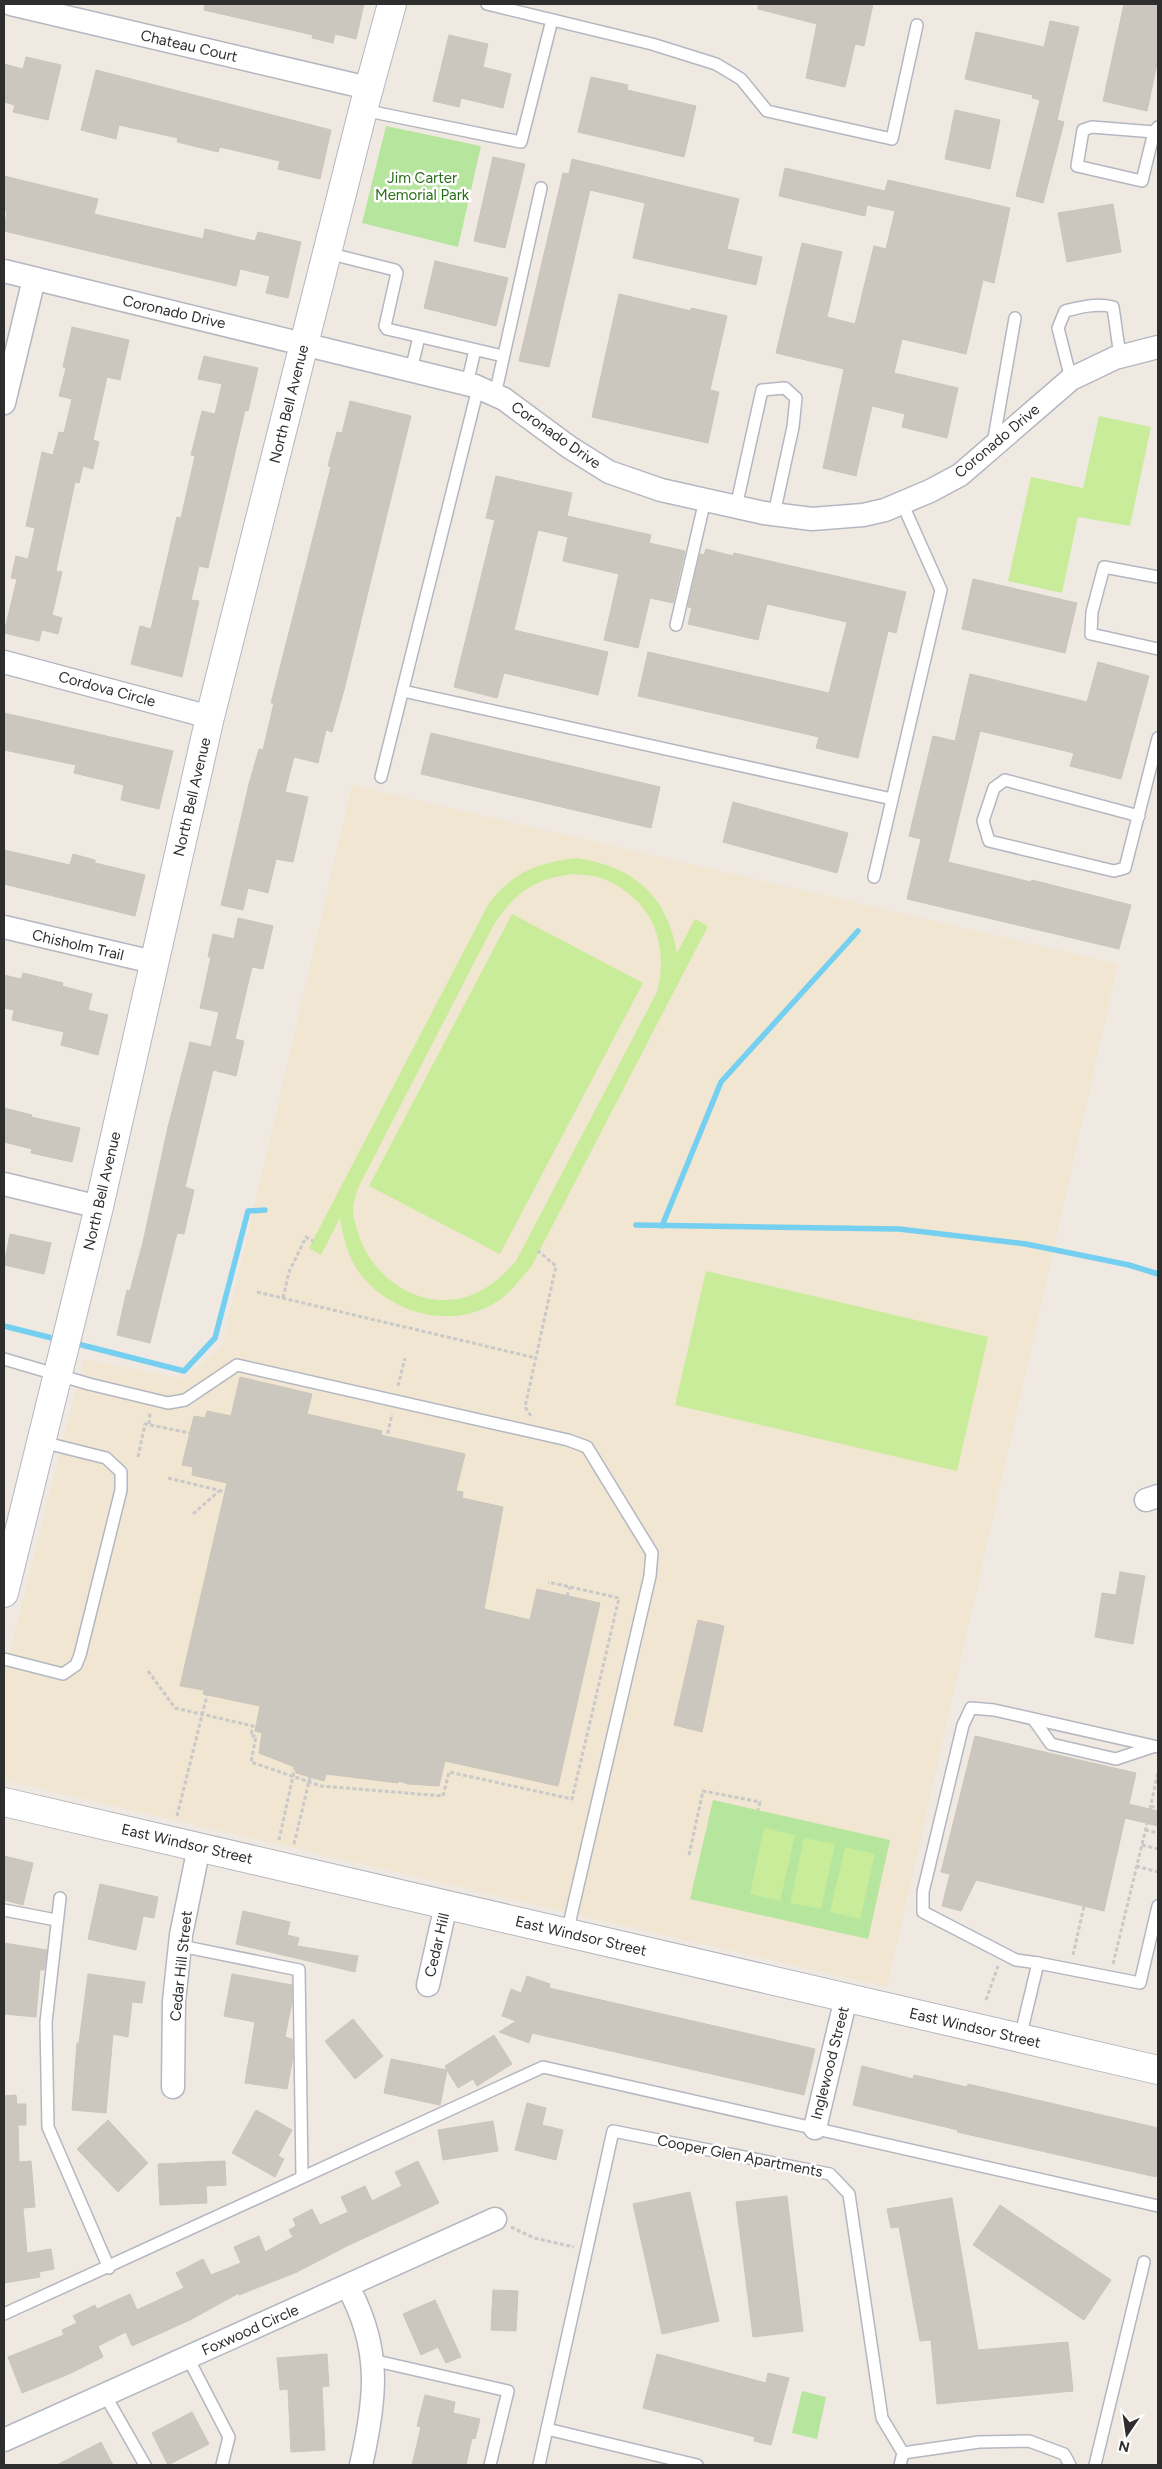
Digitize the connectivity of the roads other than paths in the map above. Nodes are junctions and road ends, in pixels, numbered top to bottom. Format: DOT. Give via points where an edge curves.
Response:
graph roads {
  1 [pos="10,4"];
  2 [pos="392,4"];
  3 [pos="487,4"];
  4 [pos="552,20"];
  5 [pos="917,25"];
  6 [pos="365,99"];
  7 [pos="1156,130"];
  8 [pos="541,188"];
  9 [pos="327,254"];
  10 [pos="4,271"];
  11 [pos="34,279"];
  12 [pos="1015,318"];
  13 [pos="419,337"];
  14 [pos="304,345"];
  15 [pos="1158,347"];
  16 [pos="475,350"];
  17 [pos="504,356"];
  18 [pos="1120,356"];
  19 [pos="411,370"];
  20 [pos="1071,379"];
  21 [pos="480,389"];
  22 [pos="4,403"];
  23 [pos="993,445"];
  24 [pos="705,500"];
  25 [pos="902,503"];
  26 [pos="736,507"];
  27 [pos="774,514"];
  28 [pos="1158,577"];
  29 [pos="676,626"];
  30 [pos="1158,649"];
  31 [pos="4,662"];
  32 [pos="403,691"];
  33 [pos="210,717"];
  34 [pos="1158,738"];
  35 [pos="381,777"];
  36 [pos="892,799"];
  37 [pos="1139,816"];
  38 [pos="874,877"];
  39 [pos="4,927"];
  40 [pos="153,962"];
  41 [pos="4,1184"];
  42 [pos="99,1207"];
  43 [pos="4,1359"];
  44 [pos="59,1372"];
  45 [pos="42,1442"];
  46 [pos="4,1592"];
  47 [pos="4,1659"];
  48 [pos="1034,1720"];
  49 [pos="1156,1747"];
  50 [pos="4,1802"];
  51 [pos="199,1847"];
  52 [pos="60,1898"];
  53 [pos="446,1905"];
  54 [pos="1158,1906"];
  55 [pos="4,1910"];
  56 [pos="56,1920"];
  57 [pos="567,1933"];
  58 [pos="181,1946"];
  59 [pos="1038,1963"];
  60 [pos="428,1985"];
  61 [pos="846,1998"];
  62 [pos="1020,2038"];
  63 [pos="1158,2070"];
  64 [pos="173,2087"];
  65 [pos="814,2128"];
  66 [pos="302,2176"];
  67 [pos="1158,2206"];
  68 [pos="495,2219"];
  69 [pos="1144,2262"];
  70 [pos="109,2268"];
  71 [pos="348,2287"];
  72 [pos="4,2314"];
  73 [pos="188,2358"];
  74 [pos="372,2360"];
  75 [pos="105,2395"];
  76 [pos="547,2429"];
  77 [pos="4,2440"];
  78 [pos="903,2453"];
  79 [pos="145,2465"];
  80 [pos="222,2465"];
  81 [pos="361,2465"];
  82 [pos="490,2465"];
  83 [pos="539,2465"];
  84 [pos="697,2465"];
  85 [pos="900,2465"];
  86 [pos="1070,2465"];
  87 [pos="1095,2465"];
  1 -- 6 [label="street, Chateau Court"];
  2 -- 6 [label="street, North Bell Avenue"];
  3 -- 4 [label="lane"];
  4 -- 5 [label="lane" via="652,44 716,64 741,79 767,111 892,139"];
  4 -- 6 [label="lane" via="522,142"];
  6 -- 9 [label="street, North Bell Avenue"];
  7 -- 7 [label="lane" via="1142,181 1077,166 1083,130 1092,127"];
  8 -- 17 [label="lane"];
  9 -- 13 [label="lane" via="395,270 385,326"];
  9 -- 14 [label="street, North Bell Avenue"];
  10 -- 11 [label="street, Coronado Drive"];
  11 -- 14 [label="street, Coronado Drive"];
  11 -- 22 [label="street"];
  12 -- 23 [label="lane"];
  13 -- 16 [label="lane"];
  13 -- 19 [label="lane"];
  14 -- 19 [label="street, Coronado Drive"];
  14 -- 33 [label="street, North Bell Avenue"];
  15 -- 18 [label="street, Coronado Drive"];
  16 -- 17 [label="lane"];
  16 -- 21 [label="lane"];
  17 -- 21 [label="lane"];
  18 -- 20 [label="street, Coronado Drive"];
  18 -- 20 [label="lane" via="1113,307 1086,306 1065,311 1058,328"];
  19 -- 21 [label="street, Coronado Drive"];
  20 -- 23 [label="street, Coronado Drive"];
  21 -- 24 [label="street, Coronado Drive" via="520,409 608,472 661,490"];
  21 -- 32 [label="lane"];
  23 -- 25 [label="street, Coronado Drive" via="960,475"];
  24 -- 26 [label="street, Coronado Drive"];
  24 -- 29 [label="lane"];
  25 -- 27 [label="street, Coronado Drive" via="862,515 812,519"];
  25 -- 36 [label="lane" via="941,590"];
  26 -- 27 [label="street, Coronado Drive"];
  26 -- 27 [label="lane" via="762,390 785,388 796,398"];
  28 -- 30 [label="lane" via="1104,567 1092,612 1092,634"];
  31 -- 33 [label="street, Cordova Circle"];
  32 -- 35 [label="lane"];
  32 -- 36 [label="lane"];
  33 -- 40 [label="street, North Bell Avenue"];
  34 -- 37 [label="lane"];
  36 -- 38 [label="lane"];
  37 -- 37 [label="lane" via="1125,868 1114,870 989,841 983,821 994,788 1005,780"];
  39 -- 40 [label="street, Chisholm Trail"];
  40 -- 42 [label="street, North Bell Avenue"];
  41 -- 42 [label="street"];
  42 -- 44 [label="street, North Bell Avenue"];
  43 -- 44 [label="lane"];
  44 -- 45 [label="street, North Bell Avenue"];
  44 -- 57 [label="lane" via="89,1384 168,1403 185,1400 237,1365 568,1440 587,1448 652,1553 650,1576"];
  45 -- 46 [label="street, North Bell Avenue"];
  45 -- 47 [label="lane" via="106,1458 121,1472 121,1490 76,1665 63,1674"];
  48 -- 49 [label="lane"];
  48 -- 49 [label="lane" via="1051,1744 1116,1759"];
  48 -- 59 [label="lane" via="971,1708 963,1725 922,1892 923,1912 1016,1960"];
  50 -- 51 [label="street, East Windsor Street"];
  51 -- 53 [label="street, East Windsor Street"];
  51 -- 58 [label="street, Cedar Hill Street"];
  52 -- 56 [label="lane"];
  53 -- 57 [label="street, East Windsor Street"];
  53 -- 60 [label="street, Cedar Hill"];
  54 -- 59 [label="lane" via="1140,1983"];
  55 -- 56 [label="lane"];
  56 -- 70 [label="lane" via="46,2022 48,2127"];
  57 -- 61 [label="street, East Windsor Street"];
  58 -- 64 [label="street, Cedar Hill Street" via="174,2001"];
  58 -- 66 [label="lane" via="299,1970"];
  59 -- 62 [label="lane"];
  61 -- 62 [label="street, East Windsor Street"];
  61 -- 65 [label="street, Inglewood Street"];
  62 -- 63 [label="street, East Windsor Street"];
  65 -- 66 [label="lane" via="543,2067"];
  65 -- 67 [label="lane"];
  66 -- 70 [label="lane"];
  68 -- 71 [label="street, Foxwood Circle"];
  69 -- 87 [label="lane"];
  70 -- 72 [label="lane"];
  71 -- 73 [label="street, Foxwood Circle"];
  71 -- 74 [label="street" via="369,2333"];
  73 -- 75 [label="street, Foxwood Circle"];
  73 -- 80 [label="lane" via="229,2437"];
  74 -- 81 [label="street" via="372,2420"];
  74 -- 82 [label="lane" via="508,2391"];
  75 -- 77 [label="street, Foxwood Circle"];
  75 -- 79 [label="lane"];
  76 -- 78 [label="lane, Cooper Glen Apartments" via="613,2131 830,2174 849,2194 882,2418"];
  76 -- 83 [label="lane, Cooper Glen Apartments"];
  76 -- 84 [label="lane"];
  78 -- 85 [label="lane"];
  78 -- 86 [label="lane" via="979,2442 1029,2441 1064,2454"];
}
